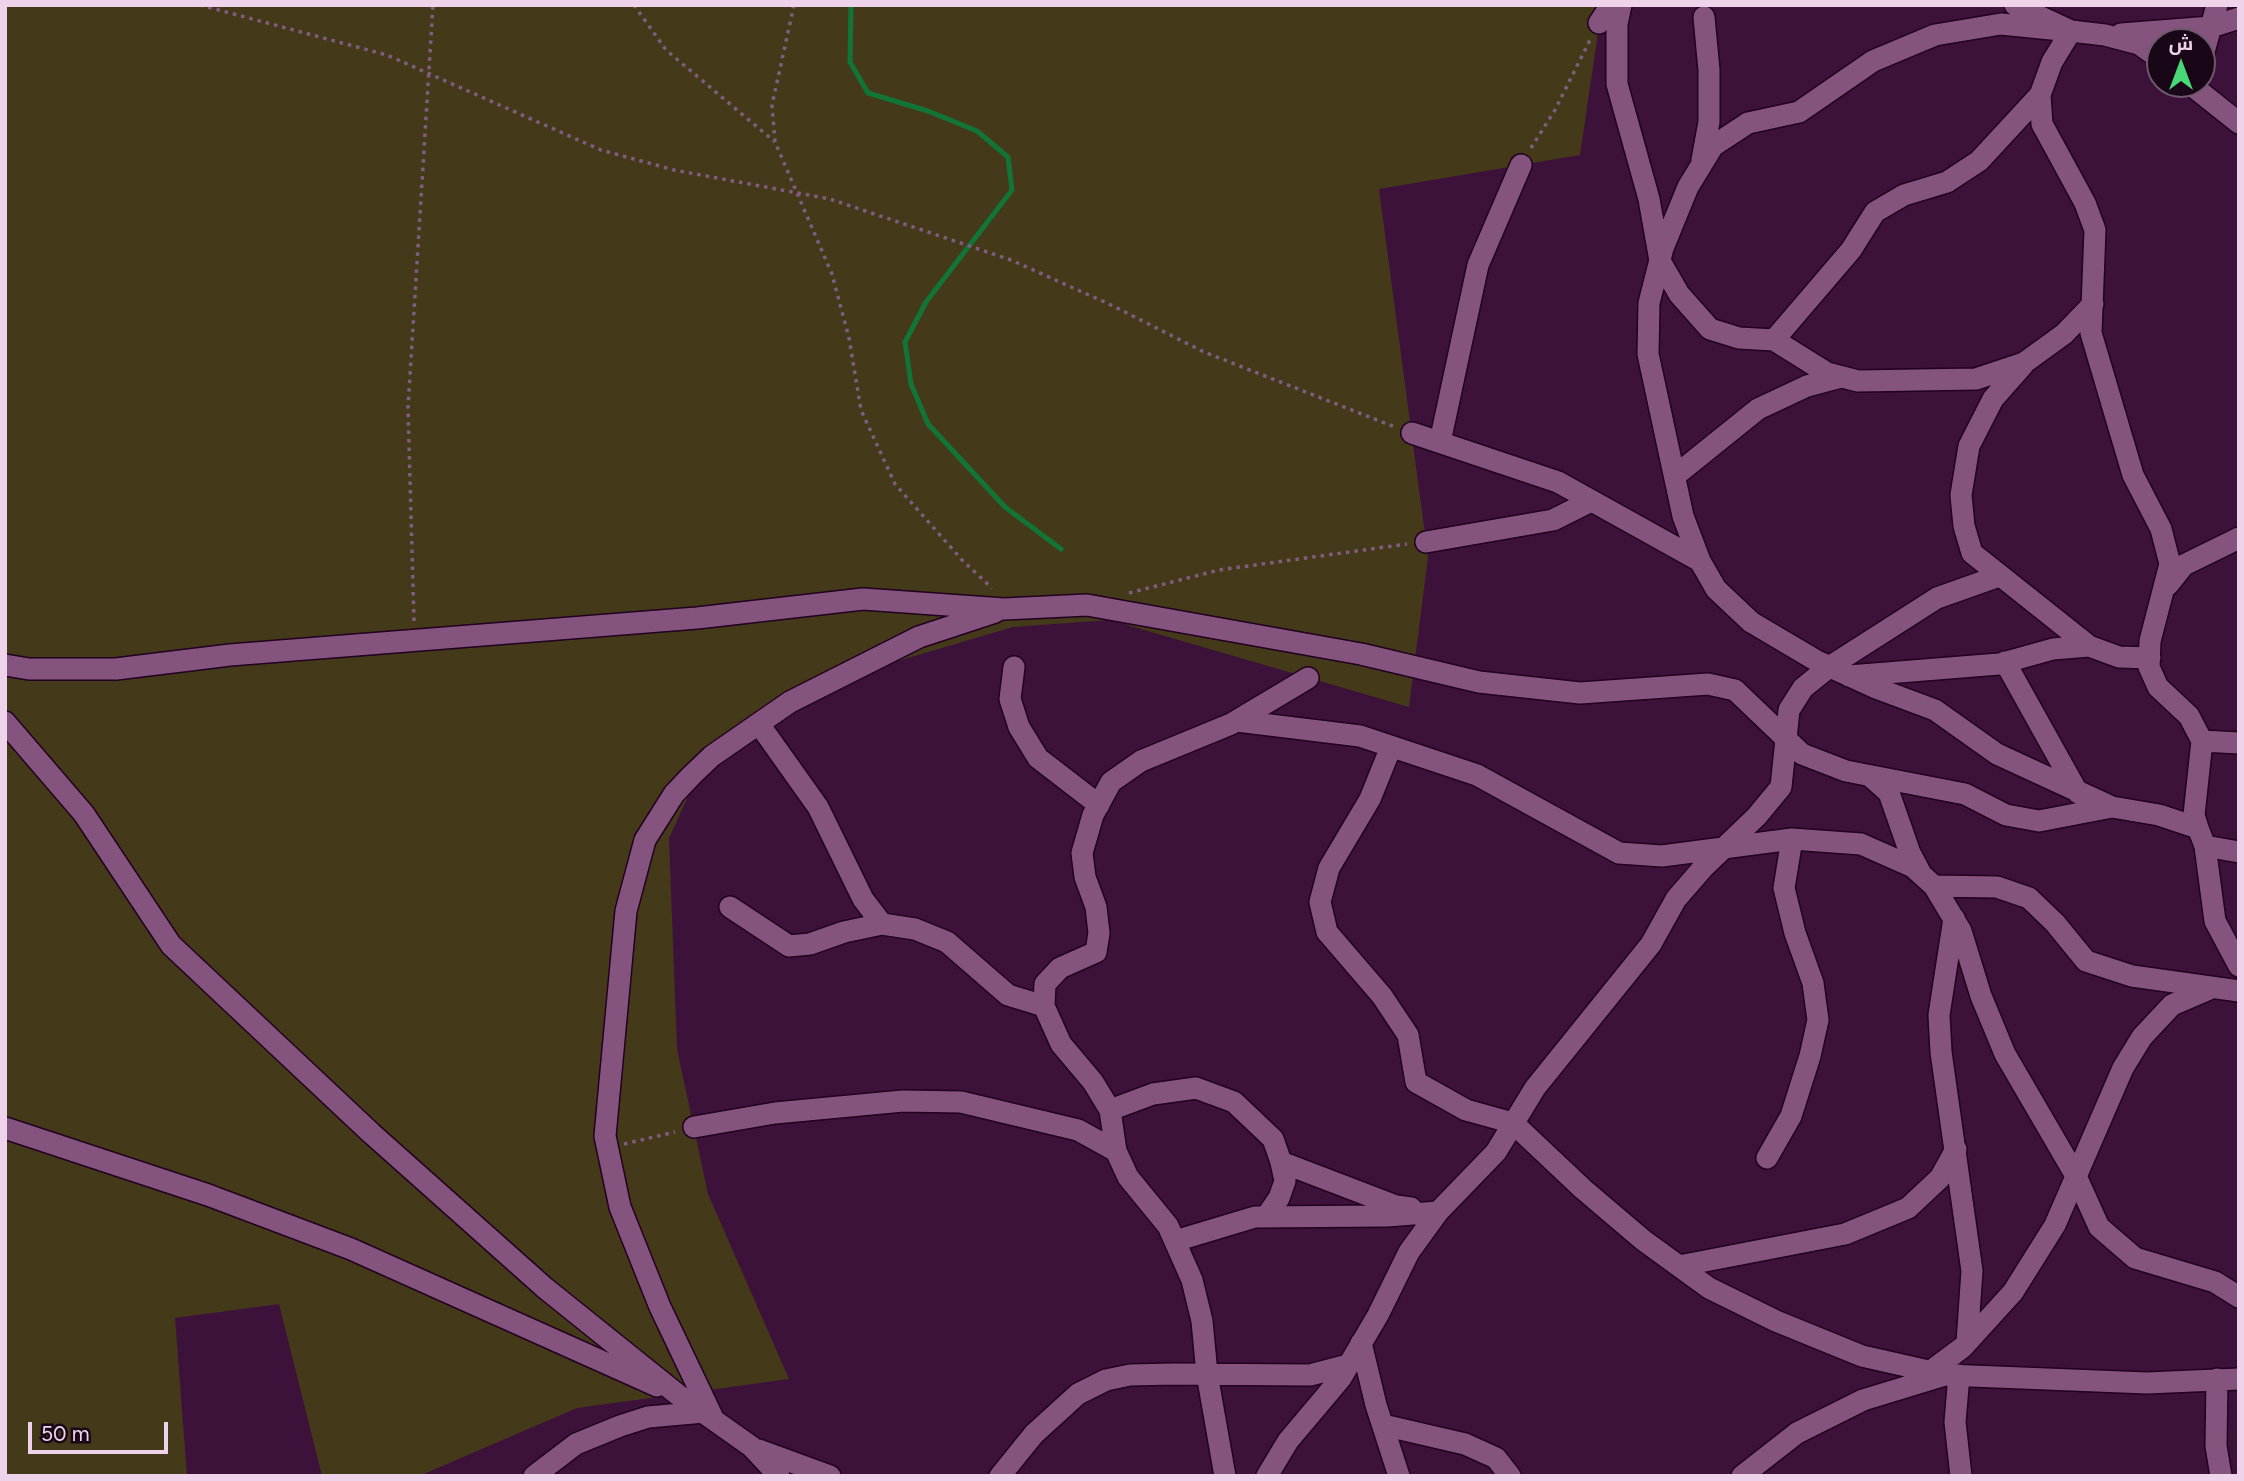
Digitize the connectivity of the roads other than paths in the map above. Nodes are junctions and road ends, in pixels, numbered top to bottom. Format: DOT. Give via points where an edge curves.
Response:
graph roads {
  1 [pos="1621,5"];
  2 [pos="2015,5"];
  3 [pos="2217,5"];
  4 [pos="1704,17"];
  5 [pos="2239,19"];
  6 [pos="2211,27"];
  7 [pos="2071,31"];
  8 [pos="2105,35"];
  9 [pos="2146,49"];
  10 [pos="2040,95"];
  11 [pos="2207,98"];
  12 [pos="2239,123"];
  13 [pos="1521,164"];
  14 [pos="1701,165"];
  15 [pos="1660,261"];
  16 [pos="2093,304"];
  17 [pos="1774,340"];
  18 [pos="2024,363"];
  19 [pos="1841,377"];
  20 [pos="1412,433"];
  21 [pos="1440,442"];
  22 [pos="1676,475"];
  23 [pos="1591,501"];
  24 [pos="2239,538"];
  25 [pos="1426,542"];
  26 [pos="1700,561"];
  27 [pos="1999,576"];
  28 [pos="2164,589"];
  29 [pos="1009,609"];
  30 [pos="2089,646"];
  31 [pos="2150,658"];
  32 [pos="2005,662"];
  33 [pos="5,665"];
  34 [pos="1014,667"];
  35 [pos="1838,671"];
  36 [pos="1308,678"];
  37 [pos="1237,721"];
  38 [pos="5,722"];
  39 [pos="759,724"];
  40 [pos="2202,741"];
  41 [pos="1787,742"];
  42 [pos="2239,743"];
  43 [pos="1391,747"];
  44 [pos="1868,775"];
  45 [pos="2078,793"];
  46 [pos="1099,805"];
  47 [pos="2112,807"];
  48 [pos="2202,837"];
  49 [pos="1791,839"];
  50 [pos="1723,848"];
  51 [pos="2239,852"];
  52 [pos="1927,879"];
  53 [pos="730,907"];
  54 [pos="1954,918"];
  55 [pos="882,924"];
  56 [pos="2239,966"];
  57 [pos="2209,989"];
  58 [pos="2239,991"];
  59 [pos="1044,1006"];
  60 [pos="1110,1110"];
  61 [pos="1513,1123"];
  62 [pos="694,1127"];
  63 [pos="5,1128"];
  64 [pos="1956,1149"];
  65 [pos="1116,1151"];
  66 [pos="1767,1158"];
  67 [pos="1281,1162"];
  68 [pos="2076,1176"];
  69 [pos="1438,1212"];
  70 [pos="1266,1217"];
  71 [pos="1175,1241"];
  72 [pos="1679,1266"];
  73 [pos="2239,1297"];
  74 [pos="1967,1342"];
  75 [pos="1361,1343"];
  76 [pos="1348,1365"];
  77 [pos="1207,1374"];
  78 [pos="1946,1374"];
  79 [pos="2239,1379"];
  80 [pos="2217,1380"];
  81 [pos="677,1394"];
  82 [pos="709,1416"];
  83 [pos="1383,1425"];
  84 [pos="752,1447"];
  85 [pos="534,1476"];
  86 [pos="779,1476"];
  87 [pos="830,1476"];
  88 [pos="1000,1476"];
  89 [pos="1226,1476"];
  90 [pos="1267,1476"];
  91 [pos="1399,1476"];
  92 [pos="1510,1476"];
  93 [pos="1742,1476"];
  94 [pos="1961,1476"];
  95 [pos="2221,1476"];
  1 -- 15 [label="street" via="1617,84 1649,199"];
  2 -- 7 [label="street"];
  3 -- 6 [label="street"];
  4 -- 14 [label="street" via="1709,122"];
  5 -- 6 [label="street"];
  6 -- 8 [label="street"];
  7 -- 8 [label="street"];
  7 -- 10 [label="street" via="2052,62"];
  7 -- 14 [label="street" via="2001,24 1935,35 1873,61 1799,112 1748,123 1713,146"];
  8 -- 9 [label="street"];
  10 -- 16 [label="street" via="2042,124 2095,230"];
  10 -- 17 [label="street" via="1979,162 1947,182 1904,195 1875,212 1851,250"];
  11 -- 12 [label="street"];
  13 -- 21 [label="street" via="1478,265"];
  14 -- 15 [label="street"];
  15 -- 17 [label="street" via="1679,294 1710,329 1739,338"];
  15 -- 22 [label="street" via="1649,303 1648,354"];
  16 -- 18 [label="street" via="2064,334"];
  16 -- 28 [label="street" via="2091,333 2133,475 2161,529 2170,564"];
  17 -- 19 [label="street"];
  18 -- 19 [label="street" via="1976,379 1858,381"];
  18 -- 27 [label="street" via="1993,399 1969,446 1961,495 1972,553"];
  19 -- 22 [label="street" via="1807,386 1758,409"];
  20 -- 21 [label="street"];
  21 -- 23 [label="street" via="1558,482"];
  22 -- 26 [label="street" via="1683,516"];
  23 -- 25 [label="street" via="1553,520"];
  23 -- 26 [label="street"];
  24 -- 28 [label="street" via="2184,565"];
  26 -- 35 [label="street" via="1716,589 1751,622"];
  27 -- 30 [label="street"];
  27 -- 35 [label="street" via="1937,598"];
  28 -- 31 [label="street"];
  29 -- 33 [label="street" via="863,599 116,669"];
  29 -- 39 [label="street" via="919,637 790,702"];
  29 -- 41 [label="street" via="1087,605 1361,654 1491,684 1580,693 1708,684 1735,690"];
  30 -- 31 [label="street" via="2119,657"];
  30 -- 32 [label="street" via="2053,649"];
  31 -- 40 [label="street" via="2158,687 2189,716"];
  32 -- 35 [label="street"];
  32 -- 45 [label="street"];
  34 -- 46 [label="street" via="1010,699 1025,737 1038,758"];
  35 -- 41 [label="street" via="1804,688 1789,710"];
  35 -- 45 [label="street" via="1935,710 1997,754"];
  36 -- 37 [label="street"];
  37 -- 43 [label="street" via="1360,736"];
  37 -- 46 [label="street" via="1141,761 1111,782"];
  38 -- 81 [label="street" via="84,814 171,945 545,1288"];
  39 -- 55 [label="street" via="818,807 863,900"];
  39 -- 82 [label="street" via="691,776 645,839 626,911 605,1136 625,1220"];
  40 -- 42 [label="street"];
  40 -- 48 [label="street" via="2194,815"];
  41 -- 44 [label="street" via="1802,754"];
  41 -- 50 [label="street" via="1781,787"];
  43 -- 50 [label="street" via="1476,775 1619,853 1662,856"];
  43 -- 61 [label="street" via="1370,799 1329,868 1320,902 1327,932 1382,996 1408,1035 1416,1082 1466,1110"];
  44 -- 47 [label="street" via="1965,794 2006,815 2039,821"];
  44 -- 52 [label="street" via="1889,793 1910,853"];
  45 -- 47 [label="street"];
  46 -- 59 [label="street" via="1083,853 1097,920 1096,952 1060,968 1045,984"];
  47 -- 48 [label="street" via="2159,815"];
  48 -- 51 [label="street"];
  48 -- 56 [label="street" via="2215,921"];
  49 -- 50 [label="street"];
  49 -- 52 [label="street" via="1861,845 1913,867"];
  49 -- 66 [label="street" via="1784,888 1813,982 1818,1020 1791,1116"];
  50 -- 61 [label="street" via="1676,899 1651,944 1535,1088"];
  52 -- 54 [label="street"];
  52 -- 57 [label="street" via="1997,887 2029,898 2086,961 2132,976"];
  53 -- 55 [label="street" via="789,946"];
  54 -- 64 [label="street" via="1939,1015"];
  54 -- 68 [label="street" via="2005,1054"];
  55 -- 59 [label="street" via="915,929 947,942 1008,995"];
  57 -- 58 [label="street"];
  57 -- 68 [label="street" via="2172,1004 2142,1037 2123,1068"];
  59 -- 60 [label="street" via="1061,1044"];
  60 -- 65 [label="street"];
  60 -- 67 [label="street" via="1153,1094 1196,1088 1234,1102 1273,1139"];
  61 -- 69 [label="street" via="1496,1152"];
  61 -- 72 [label="street" via="1583,1189"];
  62 -- 65 [label="street" via="775,1113 903,1101 961,1102 1078,1130"];
  63 -- 81 [label="street" via="208,1195 351,1249"];
  64 -- 72 [label="street" via="1940,1178 1908,1208 1846,1234"];
  64 -- 74 [label="street" via="1972,1271"];
  65 -- 71 [label="street" via="1128,1177"];
  67 -- 69 [label="street" via="1396,1206"];
  67 -- 70 [label="street" via="1284,1181"];
  68 -- 73 [label="street" via="2099,1227 2135,1258 2215,1282"];
  68 -- 74 [label="street" via="2055,1225 2013,1292"];
  69 -- 70 [label="street"];
  69 -- 75 [label="street" via="1409,1252"];
  70 -- 71 [label="street" via="1214,1227"];
  71 -- 77 [label="street" via="1192,1280 1202,1321"];
  72 -- 78 [label="street" via="1709,1288 1776,1321 1862,1356"];
  74 -- 78 [label="street"];
  75 -- 76 [label="street"];
  75 -- 83 [label="street"];
  76 -- 77 [label="street" via="1310,1374"];
  76 -- 90 [label="street" via="1288,1441"];
  77 -- 88 [label="street" via="1130,1375 1106,1380 1078,1394 1034,1434"];
  77 -- 89 [label="street"];
  78 -- 80 [label="street" via="2147,1383"];
  78 -- 93 [label="street" via="1863,1400 1797,1433"];
  78 -- 94 [label="street"];
  79 -- 80 [label="street"];
  80 -- 95 [label="street" via="2216,1446"];
  81 -- 82 [label="street"];
  82 -- 84 [label="street"];
  82 -- 85 [label="street" via="648,1418 620,1426 576,1444"];
  83 -- 91 [label="street"];
  83 -- 92 [label="street" via="1465,1444 1496,1458"];
  84 -- 86 [label="street"];
  84 -- 87 [label="street"];
}
